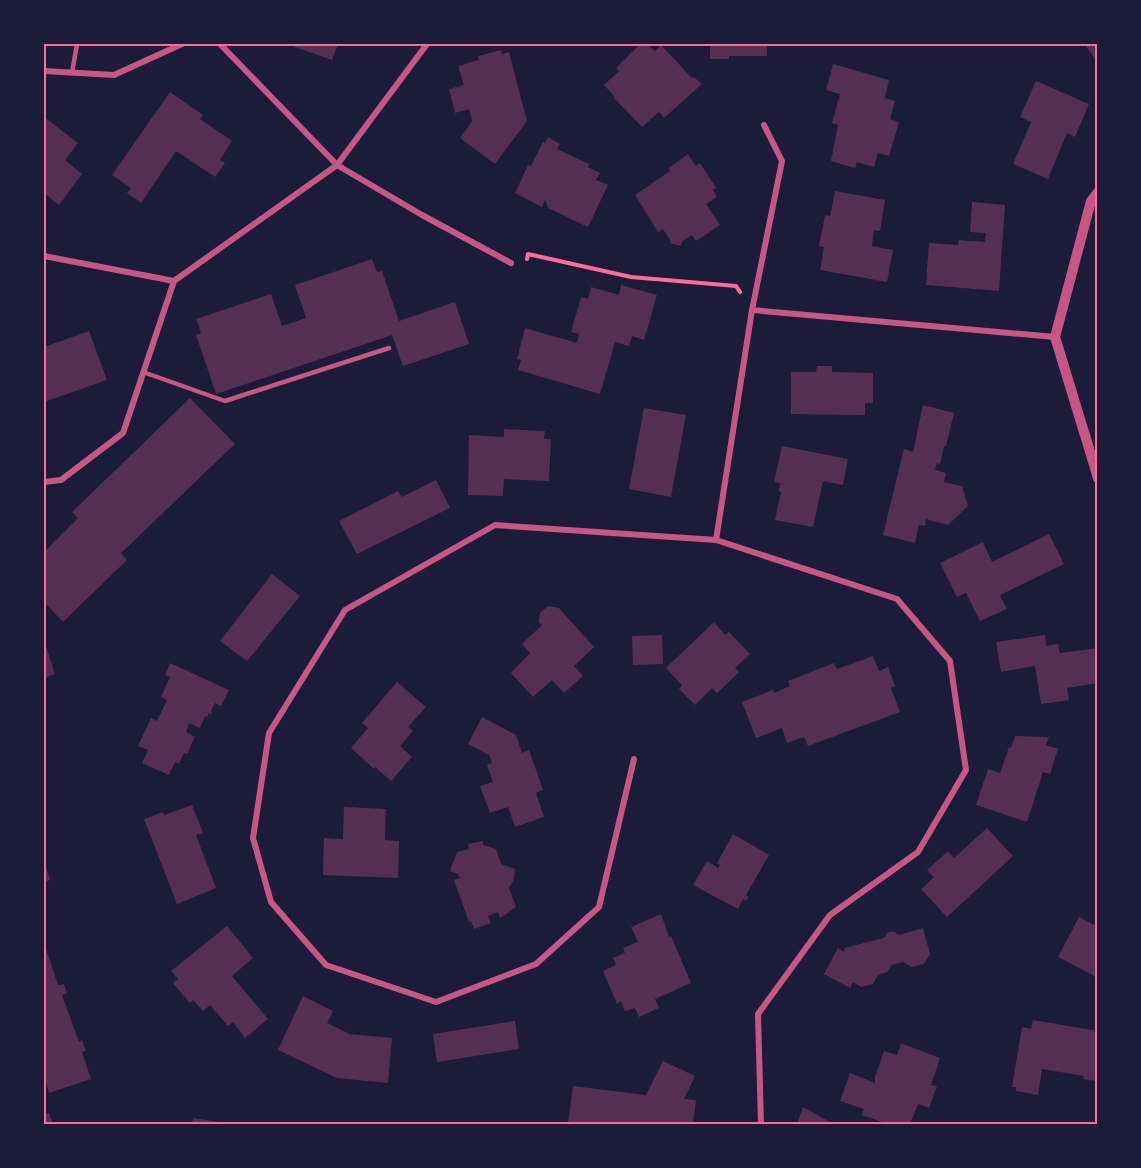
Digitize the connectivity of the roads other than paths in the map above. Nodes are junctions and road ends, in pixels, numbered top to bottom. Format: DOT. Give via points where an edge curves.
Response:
graph roads {
  1 [pos="77,44"];
  2 [pos="182,44"];
  3 [pos="220,44"];
  4 [pos="427,44"];
  5 [pos="44,71"];
  6 [pos="72,73"];
  7 [pos="764,125"];
  8 [pos="337,165"];
  9 [pos="1098,192"];
  10 [pos="44,256"];
  11 [pos="511,263"];
  12 [pos="174,280"];
  13 [pos="752,310"];
  14 [pos="1055,336"];
  15 [pos="389,348"];
  16 [pos="143,372"];
  17 [pos="1098,478"];
  18 [pos="44,482"];
  19 [pos="716,540"];
  20 [pos="634,759"];
  21 [pos="760,1125"];
  1 -- 6 [label="lane"];
  2 -- 6 [label="street" via="114,75"];
  3 -- 8 [label="street"];
  4 -- 8 [label="street"];
  5 -- 6 [label="street"];
  7 -- 13 [label="street" via="782,160"];
  8 -- 11 [label="street"];
  8 -- 12 [label="street"];
  9 -- 14 [label="street" via="1091,201"];
  10 -- 12 [label="street"];
  12 -- 16 [label="street"];
  13 -- 14 [label="street"];
  13 -- 19 [label="street"];
  14 -- 17 [label="street"];
  15 -- 16 [label="lane" via="225,401"];
  16 -- 18 [label="street" via="123,432 61,480"];
  19 -- 20 [label="street" via="495,525 345,610 269,733 253,838 271,902 326,965 436,1002 536,964 598,907"];
  19 -- 21 [label="street" via="897,598 950,661 966,770 918,852 830,915 758,1014"];
}
